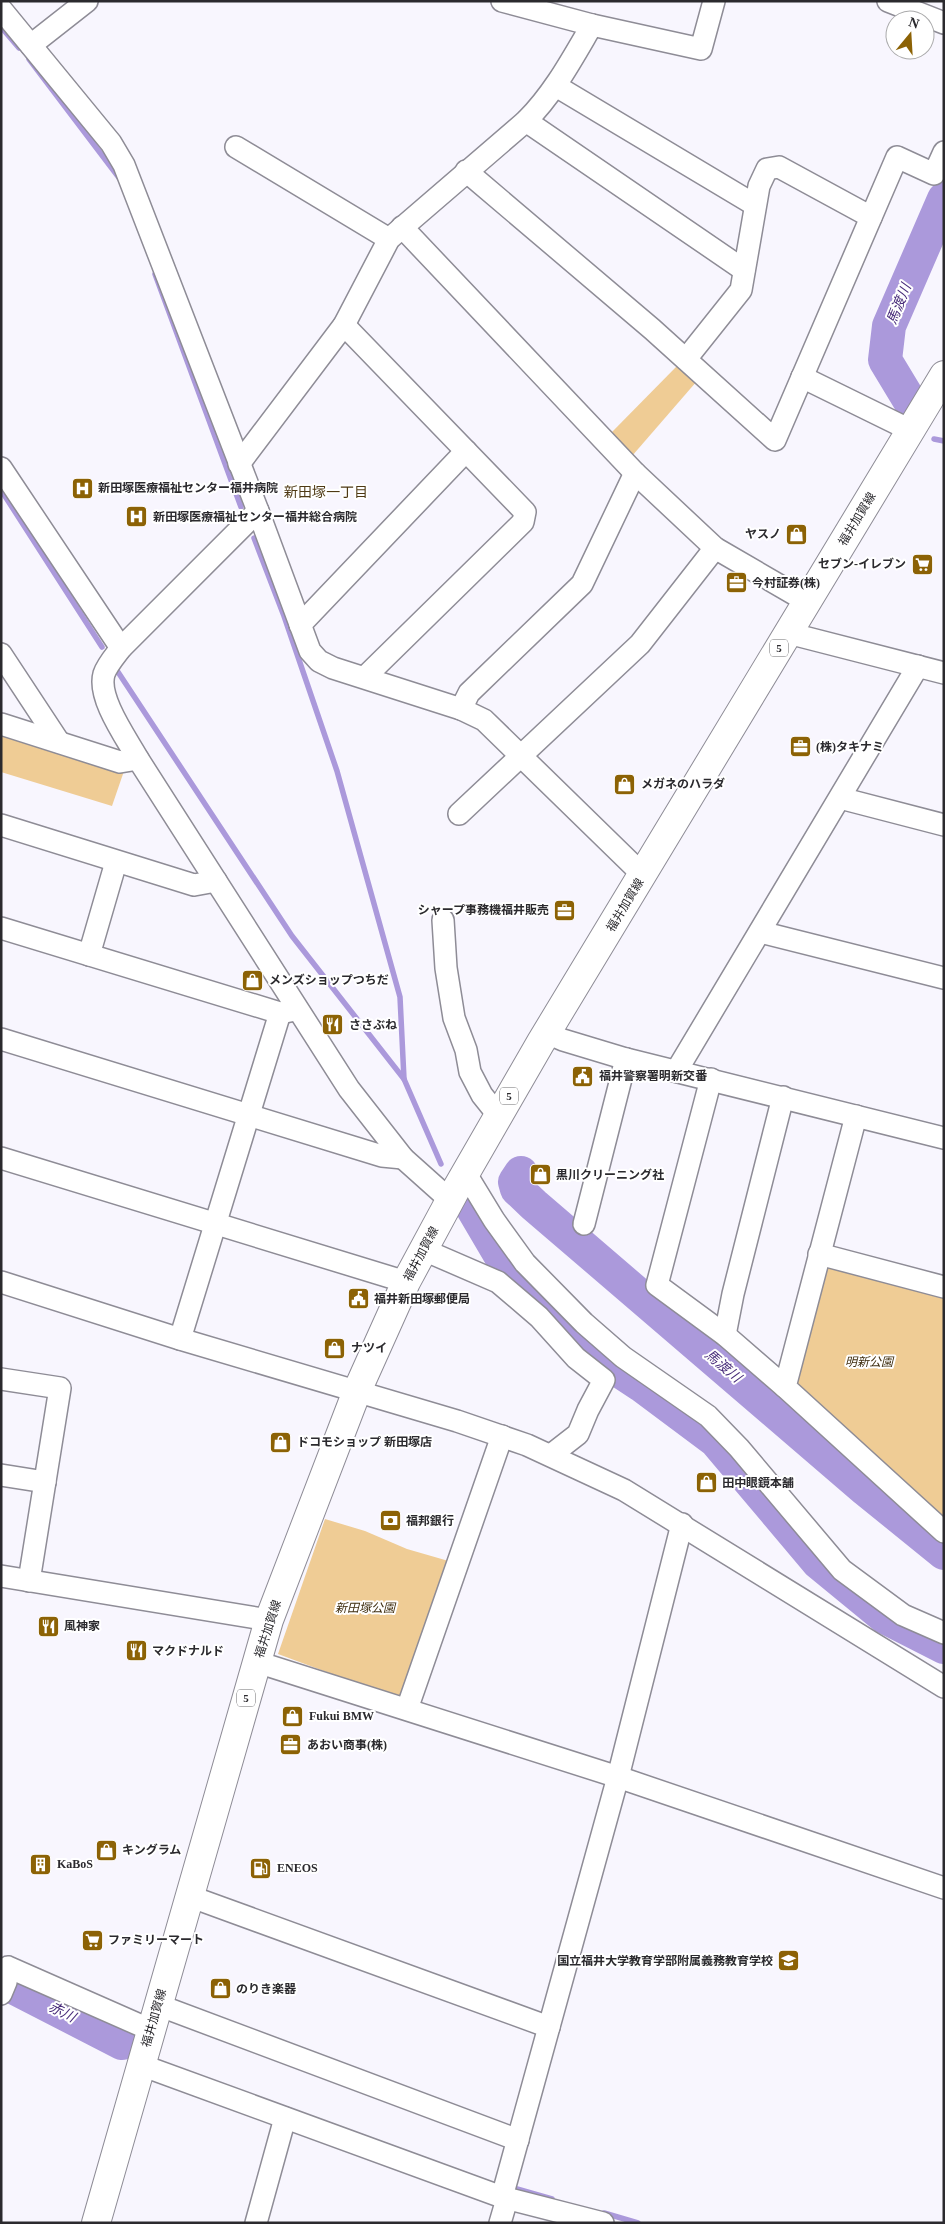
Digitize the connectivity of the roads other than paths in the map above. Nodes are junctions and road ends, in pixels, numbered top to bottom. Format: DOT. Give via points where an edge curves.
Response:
graph roads {
  1 [pos="87,1"];
  2 [pos="502,1"];
  3 [pos="714,1"];
  4 [pos="888,1"];
  5 [pos="1,9"];
  6 [pos="943,22"];
  7 [pos="592,25"];
  8 [pos="31,45"];
  9 [pos="556,86"];
  10 [pos="526,121"];
  11 [pos="236,147"];
  12 [pos="944,152"];
  13 [pos="466,170"];
  14 [pos="756,205"];
  15 [pos="871,217"];
  16 [pos="396,233"];
  17 [pos="744,270"];
  18 [pos="344,325"];
  19 [pos="686,360"];
  20 [pos="944,375"];
  21 [pos="802,377"];
  22 [pos="910,430"];
  23 [pos="466,451"];
  24 [pos="239,464"];
  25 [pos="1,468"];
  26 [pos="635,473"];
  27 [pos="258,511"];
  28 [pos="715,548"];
  29 [pos="808,602"];
  30 [pos="300,625"];
  31 [pos="788,633"];
  32 [pos="121,648"];
  33 [pos="1,654"];
  34 [pos="918,666"];
  35 [pos="944,673"];
  36 [pos="365,677"];
  37 [pos="461,709"];
  38 [pos="1,724"];
  39 [pos="59,742"];
  40 [pos="520,756"];
  41 [pos="138,759"];
  42 [pos="840,798"];
  43 [pos="459,814"];
  44 [pos="1,825"];
  45 [pos="944,825"];
  46 [pos="116,862"];
  47 [pos="643,875"];
  48 [pos="216,881"];
  49 [pos="443,920"];
  50 [pos="1,928"];
  51 [pos="760,932"];
  52 [pos="89,955"];
  53 [pos="944,978"];
  54 [pos="289,1011"];
  55 [pos="551,1026"];
  56 [pos="1,1039"];
  57 [pos="626,1059"];
  58 [pos="677,1070"];
  59 [pos="711,1079"];
  60 [pos="783,1097"];
  61 [pos="248,1115"];
  62 [pos="498,1115"];
  63 [pos="856,1116"];
  64 [pos="944,1138"];
  65 [pos="1,1158"];
  66 [pos="403,1158"];
  67 [pos="458,1187"];
  68 [pos="216,1224"];
  69 [pos="584,1224"];
  70 [pos="424,1250"];
  71 [pos="819,1254"];
  72 [pos="1,1266"];
  73 [pos="1,1282"];
  74 [pos="406,1282"];
  75 [pos="944,1287"];
  76 [pos="24,1289"];
  77 [pos="1,1295"];
  78 [pos="725,1335"];
  79 [pos="180,1339"];
  80 [pos="1,1380"];
  81 [pos="785,1387"];
  82 [pos="357,1392"];
  83 [pos="502,1436"];
  84 [pos="551,1455"];
  85 [pos="1,1475"];
  86 [pos="45,1482"];
  87 [pos="682,1524"];
  88 [pos="943,1527"];
  89 [pos="1,1576"];
  90 [pos="29,1581"];
  91 [pos="269,1620"];
  92 [pos="944,1633"];
  93 [pos="257,1662"];
  94 [pos="944,1687"];
  95 [pos="407,1709"];
  96 [pos="618,1777"];
  97 [pos="944,1888"];
  98 [pos="189,1896"];
  99 [pos="1,1994"];
  100 [pos="154,2018"];
  101 [pos="549,2027"];
  102 [pos="141,2065"];
  103 [pos="285,2118"];
  104 [pos="518,2140"];
  105 [pos="504,2198"];
  106 [pos="96,2223"];
  107 [pos="256,2223"];
  108 [pos="500,2223"];
  109 [pos="603,2223"];
  1 -- 8 [label="street"];
  2 -- 7 [label="street"];
  3 -- 7 [label="street" via="701,50"];
  4 -- 6 [label="street"];
  5 -- 8 [label="street"];
  7 -- 9 [label="street"];
  8 -- 24 [label="street" via="111,143 124,165"];
  9 -- 10 [label="street"];
  9 -- 14 [label="street"];
  10 -- 13 [label="street"];
  10 -- 17 [label="street"];
  11 -- 16 [label="street"];
  12 -- 15 [label="street" via="934,174 896,157"];
  13 -- 16 [label="street"];
  13 -- 19 [label="street"];
  14 -- 15 [label="street" via="759,186 767,169 778,167"];
  14 -- 17 [label="street"];
  15 -- 21 [label="street"];
  16 -- 18 [label="street"];
  16 -- 26 [label="street"];
  17 -- 19 [label="street" via="740,290"];
  18 -- 23 [label="street"];
  18 -- 24 [label="street"];
  19 -- 21 [label="street" via="775,440"];
  20 -- 22 [label="main road, 福井加賀線 / 5"];
  21 -- 22 [label="street"];
  22 -- 29 [label="main road, 福井加賀線 / 5"];
  23 -- 30 [label="street"];
  23 -- 36 [label="street" via="525,512 522,522"];
  24 -- 27 [label="street"];
  25 -- 32 [label="street"];
  26 -- 28 [label="street"];
  26 -- 37 [label="street" via="582,584 469,693"];
  27 -- 30 [label="street"];
  27 -- 32 [label="street"];
  28 -- 29 [label="street"];
  28 -- 40 [label="street" via="640,644"];
  29 -- 31 [label="main road, 福井加賀線 / 5"];
  30 -- 36 [label="street" via="318,662"];
  31 -- 34 [label="street"];
  31 -- 47 [label="main road, 福井加賀線 / 5"];
  32 -- 41 [label="street" via="104,674 102,686 107,702"];
  33 -- 39 [label="street"];
  34 -- 35 [label="street"];
  34 -- 42 [label="street"];
  36 -- 37 [label="street"];
  37 -- 40 [label="street" via="484,720"];
  38 -- 39 [label="street"];
  39 -- 41 [label="street" via="120,762"];
  40 -- 43 [label="street"];
  40 -- 47 [label="street"];
  41 -- 48 [label="street"];
  42 -- 45 [label="street"];
  42 -- 51 [label="street"];
  44 -- 46 [label="street"];
  46 -- 48 [label="street" via="194,885"];
  46 -- 52 [label="street"];
  47 -- 55 [label="main road, 福井加賀線 / 5"];
  48 -- 54 [label="street"];
  49 -- 62 [label="street" via="454,1018 470,1072 482,1096"];
  50 -- 52 [label="street"];
  51 -- 53 [label="street"];
  51 -- 58 [label="street"];
  52 -- 54 [label="street"];
  54 -- 61 [label="street"];
  54 -- 66 [label="street"];
  55 -- 57 [label="street" via="562,1040"];
  55 -- 62 [label="main road, 福井加賀線 / 5"];
  56 -- 61 [label="street"];
  57 -- 58 [label="street"];
  57 -- 69 [label="street"];
  58 -- 59 [label="street"];
  59 -- 60 [label="street"];
  59 -- 78 [label="street" via="658,1285"];
  60 -- 63 [label="street"];
  60 -- 78 [label="street"];
  61 -- 66 [label="street" via="382,1156"];
  61 -- 68 [label="street"];
  62 -- 67 [label="main road, 福井加賀線 / 5"];
  63 -- 64 [label="street"];
  63 -- 71 [label="street"];
  65 -- 68 [label="street"];
  66 -- 67 [label="street"];
  67 -- 70 [label="main road, 福井加賀線 / 5"];
  67 -- 92 [label="street" via="494,1220 525,1262 584,1323 623,1357 708,1416 842,1570 903,1615"];
  68 -- 74 [label="street"];
  68 -- 79 [label="street"];
  70 -- 74 [label="main road, 福井加賀線 / 5"];
  70 -- 84 [label="street" via="498,1282 540,1317 576,1358 604,1380 578,1434"];
  71 -- 75 [label="street"];
  71 -- 81 [label="street"];
  72 -- 76 [label="street"];
  73 -- 76 [label="street"];
  74 -- 82 [label="main road, 福井加賀線 / 5"];
  76 -- 77 [label="street"];
  76 -- 79 [label="street"];
  78 -- 81 [label="street"];
  79 -- 82 [label="street"];
  80 -- 86 [label="street" via="60,1388"];
  81 -- 88 [label="street"];
  82 -- 83 [label="street"];
  82 -- 91 [label="main road, 福井加賀線 / 5"];
  83 -- 84 [label="street"];
  83 -- 95 [label="street"];
  84 -- 87 [label="street" via="624,1490"];
  85 -- 86 [label="street"];
  86 -- 90 [label="street"];
  87 -- 94 [label="street"];
  87 -- 96 [label="street"];
  89 -- 90 [label="street"];
  90 -- 91 [label="street"];
  91 -- 93 [label="main road, 福井加賀線 / 5"];
  93 -- 95 [label="street"];
  93 -- 98 [label="main road, 福井加賀線 / 5"];
  95 -- 96 [label="street"];
  96 -- 97 [label="street"];
  96 -- 101 [label="street"];
  98 -- 100 [label="main road, 福井加賀線 / 5"];
  98 -- 101 [label="street"];
  99 -- 100 [label="street" via="8,1967"];
  100 -- 102 [label="main road, 福井加賀線 / 5"];
  100 -- 104 [label="street"];
  101 -- 104 [label="street"];
  102 -- 103 [label="street"];
  102 -- 106 [label="main road, 福井加賀線 / 5"];
  103 -- 105 [label="street"];
  103 -- 107 [label="street"];
  104 -- 105 [label="street"];
  105 -- 108 [label="street"];
  105 -- 109 [label="street"];
}
